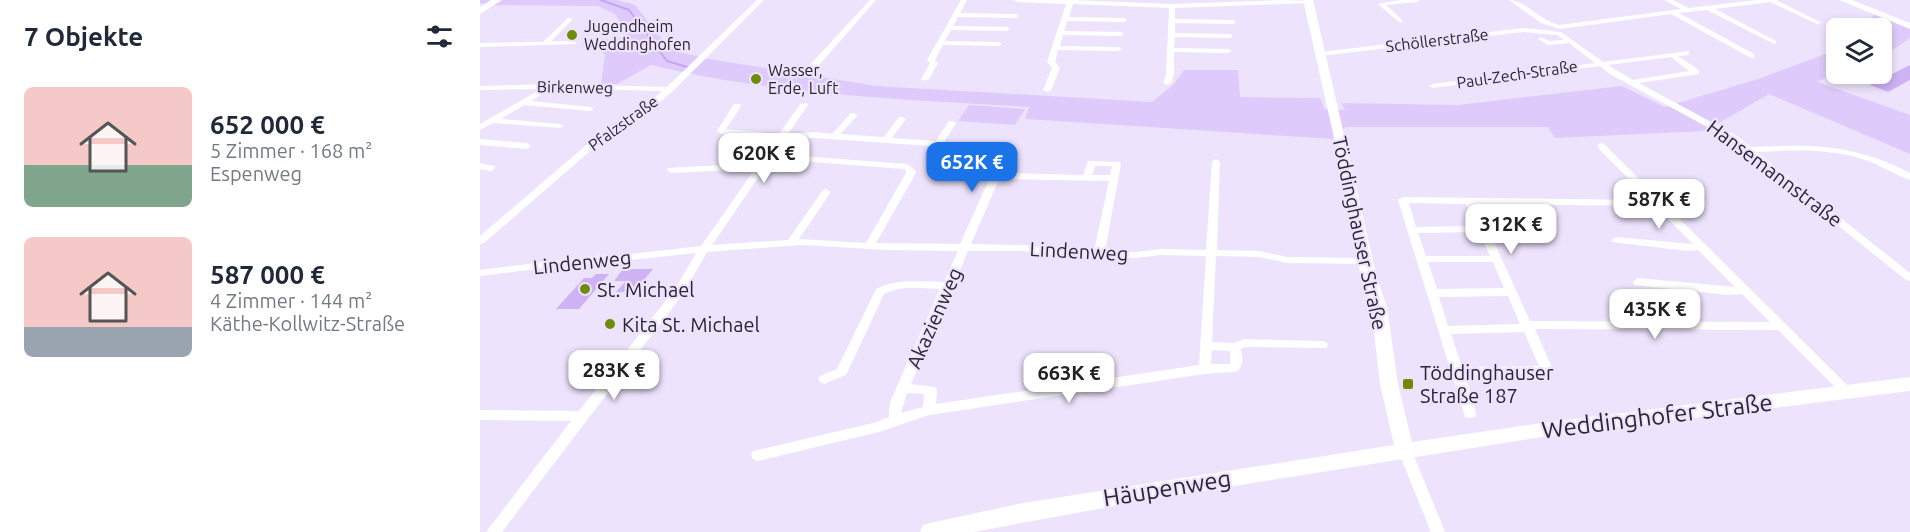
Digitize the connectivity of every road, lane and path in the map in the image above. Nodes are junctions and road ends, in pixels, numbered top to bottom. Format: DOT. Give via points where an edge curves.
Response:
graph roads {
  1 [pos="496,0"];
  2 [pos="761,0"];
  3 [pos="873,0"];
  4 [pos="964,0"];
  5 [pos="1017,0"];
  6 [pos="1308,0"];
  7 [pos="1417,0"];
  8 [pos="1512,0"];
  9 [pos="1667,0"];
  10 [pos="1771,0"];
  11 [pos="1844,0"];
  12 [pos="1070,2"];
  13 [pos="1093,2"];
  14 [pos="1172,6"];
  15 [pos="1708,8"];
  16 [pos="1688,10"];
  17 [pos="480,11"];
  18 [pos="1672,12"];
  19 [pos="956,15"];
  20 [pos="1016,16"];
  21 [pos="570,19"];
  22 [pos="1064,20"];
  23 [pos="1124,20"];
  24 [pos="1172,21"];
  25 [pos="1400,21"];
  26 [pos="1233,22"];
  27 [pos="1819,22"];
  28 [pos="1910,26"];
  29 [pos="948,28"];
  30 [pos="1007,29"];
  31 [pos="1553,29"];
  32 [pos="1060,33"];
  33 [pos="1121,34"];
  34 [pos="1172,35"];
  35 [pos="1230,36"];
  36 [pos="1541,39"];
  37 [pos="1570,41"];
  38 [pos="1774,42"];
  39 [pos="574,43"];
  40 [pos="939,43"];
  41 [pos="544,44"];
  42 [pos="999,44"];
  43 [pos="480,45"];
  44 [pos="1055,48"];
  45 [pos="1118,49"];
  46 [pos="1171,50"];
  47 [pos="1228,51"];
  48 [pos="1686,53"];
  49 [pos="1322,54"];
  50 [pos="1751,56"];
  51 [pos="1674,57"];
  52 [pos="1600,63"];
  53 [pos="810,70"];
  54 [pos="925,79"];
  55 [pos="1632,82"];
  56 [pos="1167,83"];
  57 [pos="552,86"];
  58 [pos="1433,86"];
  59 [pos="480,88"];
  60 [pos="670,89"];
  61 [pos="1047,90"];
  62 [pos="523,103"];
  63 [pos="804,105"];
  64 [pos="737,106"];
  65 [pos="590,109"];
  66 [pos="854,115"];
  67 [pos="902,118"];
  68 [pos="492,121"];
  69 [pos="952,123"];
  70 [pos="560,126"];
  71 [pos="480,128"];
  72 [pos="834,136"];
  73 [pos="782,137"];
  74 [pos="886,140"];
  75 [pos="480,142"];
  76 [pos="939,143"];
  77 [pos="526,146"];
  78 [pos="1601,146"];
  79 [pos="1751,150"];
  80 [pos="768,156"];
  81 [pos="1216,162"];
  82 [pos="480,166"];
  83 [pos="760,166"];
  84 [pos="491,168"];
  85 [pos="671,170"];
  86 [pos="994,176"];
  87 [pos="1910,177"];
  88 [pos="1087,178"];
  89 [pos="1114,178"];
  90 [pos="826,192"];
  91 [pos="1470,201"];
  92 [pos="1658,203"];
  93 [pos="1485,229"];
  94 [pos="1413,230"];
  95 [pos="1616,240"];
  96 [pos="480,241"];
  97 [pos="791,243"];
  98 [pos="869,246"];
  99 [pos="1701,246"];
  100 [pos="964,248"];
  101 [pos="704,249"];
  102 [pos="1212,253"];
  103 [pos="1099,254"];
  104 [pos="1422,259"];
  105 [pos="1497,259"];
  106 [pos="1366,261"];
  107 [pos="480,273"];
  108 [pos="1910,278"];
  109 [pos="1638,282"];
  110 [pos="947,286"];
  111 [pos="1745,290"];
  112 [pos="1512,292"];
  113 [pos="1432,293"];
  114 [pos="1782,326"];
  115 [pos="1529,327"];
  116 [pos="1444,330"];
  117 [pos="1322,345"];
  118 [pos="1206,346"];
  119 [pos="1233,347"];
  120 [pos="1205,369"];
  121 [pos="1457,372"];
  122 [pos="824,379"];
  123 [pos="1910,384"];
  124 [pos="903,388"];
  125 [pos="1847,392"];
  126 [pos="929,410"];
  127 [pos="1470,413"];
  128 [pos="480,415"];
  129 [pos="583,416"];
  130 [pos="896,420"];
  131 [pos="1405,451"];
  132 [pos="758,455"];
  133 [pos="493,532"];
  134 [pos="930,532"];
  135 [pos="1438,532"];
  1 -- 17 [label="street"];
  2 -- 60 [label="street, Pfalzstraße"];
  3 -- 53 [label="street"];
  4 -- 19 [label="street"];
  5 -- 12 [label="street"];
  6 -- 14 [label="street"];
  6 -- 49 [label="street, Töddinghauser Straße"];
  7 -- 25 [label="street" via="1381,4"];
  8 -- 31 [label="street, Hansemannstraße"];
  9 -- 16 [label="street"];
  10 -- 15 [label="street, Schöllerstraße"];
  10 -- 27 [label="street"];
  11 -- 28 [label="street"];
  12 -- 13 [label="street"];
  12 -- 22 [label="street"];
  13 -- 14 [label="street"];
  14 -- 24 [label="street"];
  15 -- 16 [label="street, Schöllerstraße"];
  15 -- 38 [label="street"];
  16 -- 18 [label="street, Schöllerstraße"];
  18 -- 31 [label="street, Schöllerstraße"];
  18 -- 50 [label="street"];
  19 -- 20 [label="street"];
  19 -- 29 [label="street"];
  21 -- 41 [label="street"];
  22 -- 23 [label="street"];
  22 -- 32 [label="street"];
  24 -- 26 [label="street"];
  24 -- 34 [label="street"];
  29 -- 30 [label="street"];
  29 -- 40 [label="street"];
  31 -- 37 [label="street, Hansemannstraße"];
  31 -- 49 [label="street, Schöllerstraße"];
  32 -- 33 [label="street"];
  32 -- 44 [label="street"];
  34 -- 35 [label="street"];
  34 -- 46 [label="street"];
  36 -- 37 [label="street" via="1548,43"];
  37 -- 52 [label="street, Hansemannstraße"];
  39 -- 41 [label="street"];
  40 -- 42 [label="street"];
  40 -- 54 [label="street"];
  41 -- 43 [label="street"];
  44 -- 45 [label="street"];
  44 -- 61 [label="street" via="1051,62 1056,68"];
  46 -- 47 [label="street"];
  46 -- 56 [label="street"];
  48 -- 52 [label="street"];
  49 -- 106 [label="street, Töddinghauser Straße"];
  51 -- 55 [label="street" via="1696,72"];
  52 -- 55 [label="street, Hansemannstraße"];
  52 -- 58 [label="street, Paul-Zech-Straße"];
  55 -- 79 [label="street, Hansemannstraße"];
  57 -- 59 [label="street, Birkenweg"];
  57 -- 60 [label="street, Birkenweg"];
  57 -- 62 [label="street"];
  60 -- 96 [label="street, Pfalzstraße" via="594,143"];
  62 -- 65 [label="street"];
  62 -- 68 [label="street"];
  63 -- 73 [label="street"];
  64 -- 73 [label="street" via="721,131"];
  66 -- 72 [label="street"];
  67 -- 74 [label="street"];
  68 -- 70 [label="street"];
  68 -- 71 [label="street"];
  69 -- 76 [label="street"];
  72 -- 73 [label="street"];
  72 -- 74 [label="street"];
  73 -- 80 [label="street"];
  74 -- 76 [label="street"];
  75 -- 77 [label="street"];
  76 -- 86 [label="street, Akazienweg" via="1006,149"];
  78 -- 92 [label="street"];
  79 -- 87 [label="street" via="1806,146 1836,149 1875,159"];
  79 -- 108 [label="street, Hansemannstraße"];
  80 -- 83 [label="street"];
  80 -- 98 [label="street" via="911,170"];
  81 -- 102 [label="street"];
  82 -- 84 [label="street"];
  83 -- 85 [label="street"];
  83 -- 101 [label="street"];
  86 -- 88 [label="street"];
  86 -- 100 [label="street, Akazienweg"];
  88 -- 89 [label="street"];
  88 -- 89 [label="street" via="1091,163 1117,164"];
  89 -- 103 [label="street"];
  90 -- 97 [label="street"];
  91 -- 92 [label="street"];
  91 -- 93 [label="street"];
  91 -- 94 [label="street" via="1403,200"];
  92 -- 99 [label="street"];
  93 -- 94 [label="street"];
  93 -- 105 [label="street"];
  94 -- 104 [label="street"];
  95 -- 99 [label="street"];
  97 -- 98 [label="street, Lindenweg"];
  97 -- 101 [label="street, Lindenweg"];
  98 -- 100 [label="street, Lindenweg"];
  99 -- 111 [label="street"];
  100 -- 103 [label="street, Lindenweg"];
  100 -- 110 [label="street, Akazienweg"];
  101 -- 107 [label="street, Lindenweg"];
  101 -- 129 [label="street" via="679,291"];
  102 -- 103 [label="street, Lindenweg"];
  102 -- 106 [label="street, Lindenweg" via="1259,254 1287,260"];
  102 -- 118 [label="street"];
  104 -- 105 [label="street"];
  104 -- 113 [label="street"];
  105 -- 112 [label="street"];
  106 -- 131 [label="street, Töddinghauser Straße" via="1379,307 1389,384"];
  109 -- 111 [label="street"];
  110 -- 122 [label="street" via="897,285 880,292 842,372"];
  110 -- 124 [label="street, Akazienweg"];
  111 -- 114 [label="street"];
  112 -- 113 [label="street"];
  112 -- 115 [label="street"];
  113 -- 116 [label="street"];
  114 -- 115 [label="street"];
  114 -- 125 [label="street"];
  115 -- 116 [label="street"];
  115 -- 121 [label="street" via="1547,370"];
  116 -- 121 [label="street"];
  117 -- 119 [label="street" via="1245,343"];
  118 -- 119 [label="street"];
  118 -- 120 [label="street"];
  119 -- 120 [label="street" via="1237,364 1234,368"];
  120 -- 126 [label="street"];
  121 -- 127 [label="street"];
  123 -- 125 [label="street, Weddinghofer Straße"];
  124 -- 126 [label="street, Akazienweg" via="931,390"];
  124 -- 130 [label="street, Akazienweg" via="895,407"];
  125 -- 131 [label="street, Weddinghofer Straße"];
  126 -- 130 [label="street"];
  128 -- 129 [label="street"];
  129 -- 133 [label="street"];
  130 -- 132 [label="street"];
  131 -- 134 [label="street, Häupenweg" via="1035,510"];
  131 -- 135 [label="street, Töddinghauser Straße"];
}
